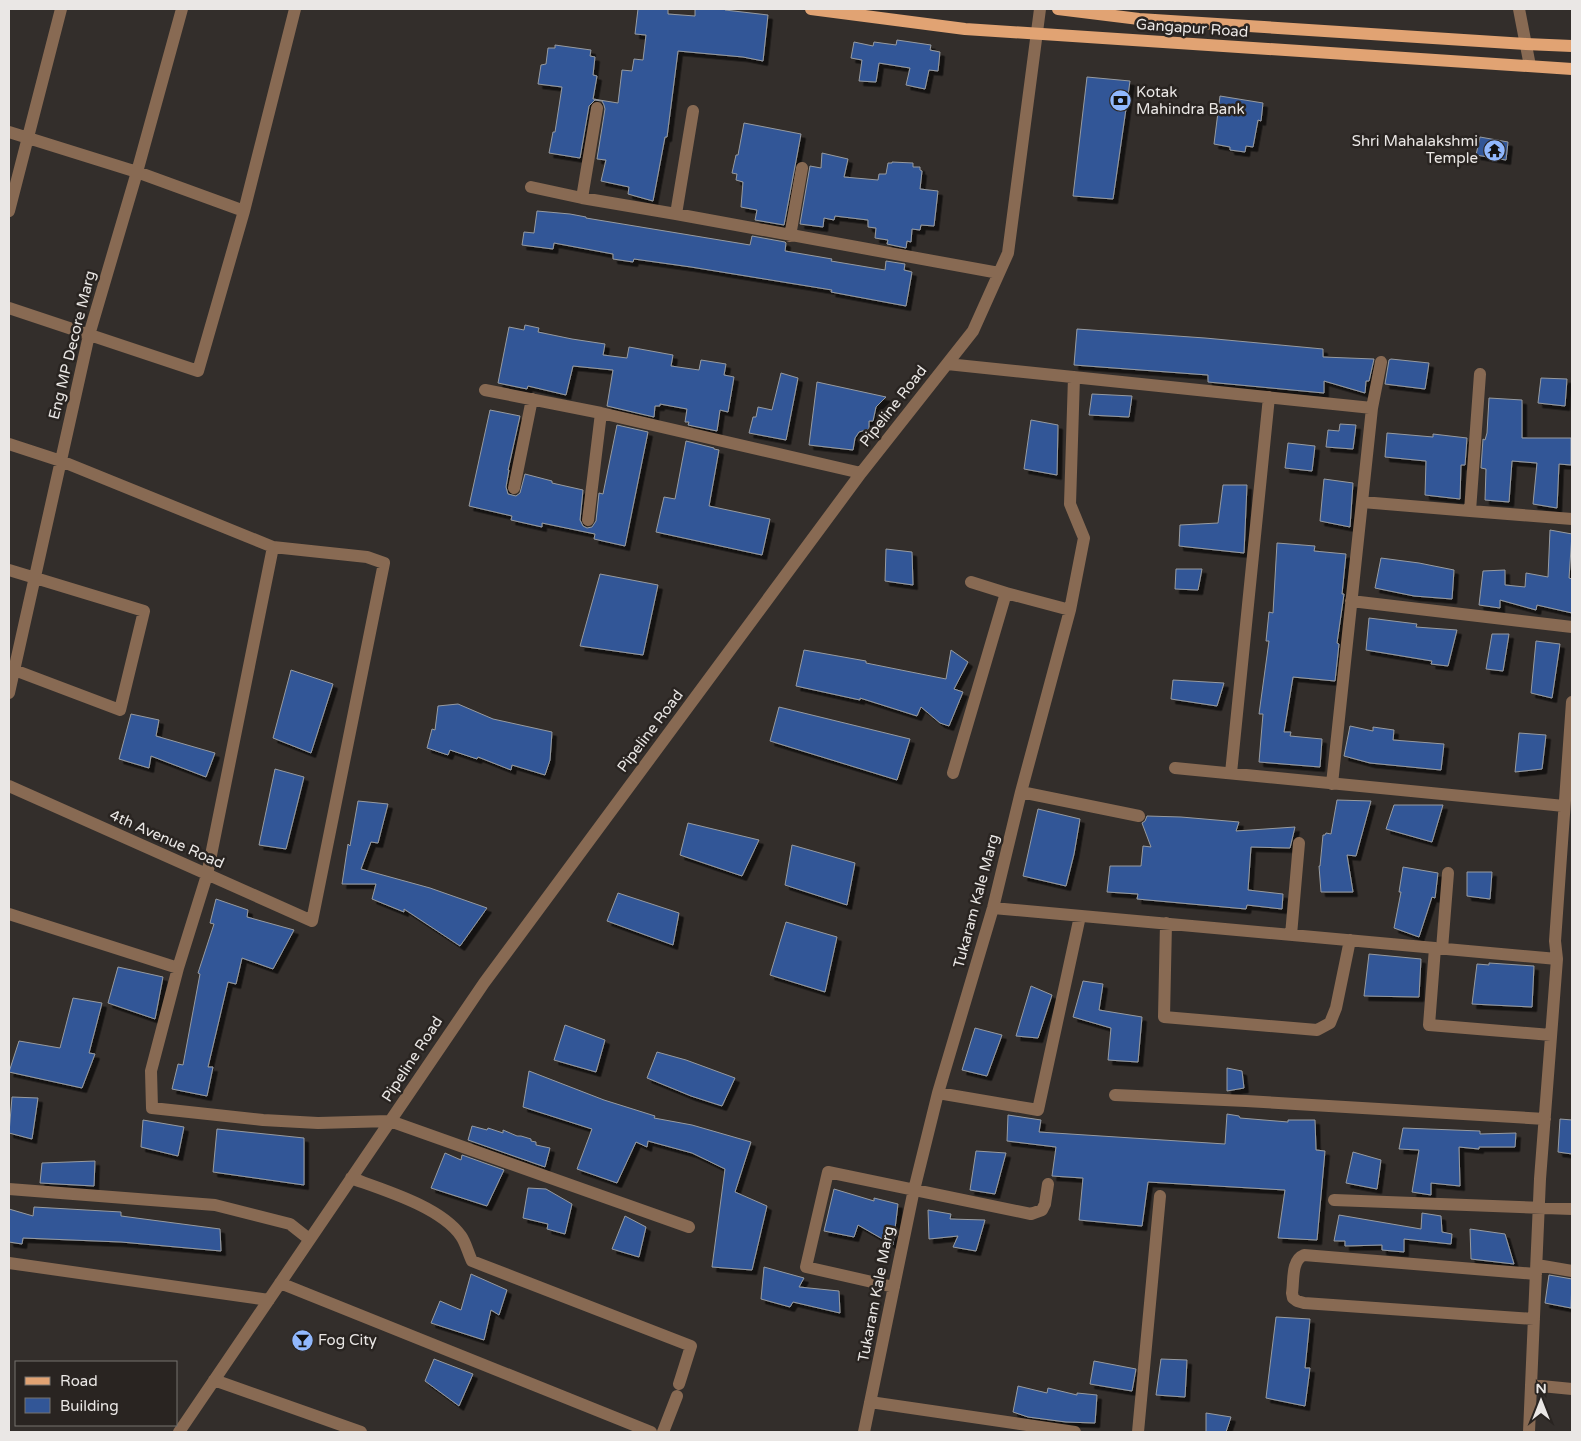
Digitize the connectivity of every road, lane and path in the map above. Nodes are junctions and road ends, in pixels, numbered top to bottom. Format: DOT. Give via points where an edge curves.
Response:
graph roads {
  1 [pos="62,9"];
  2 [pos="182,9"];
  3 [pos="295,9"];
  4 [pos="811,9"];
  5 [pos="1040,9"];
  6 [pos="1058,9"];
  7 [pos="1519,9"];
  8 [pos="1036,35"];
  9 [pos="1526,44"];
  10 [pos="1572,46"];
  11 [pos="1530,66"];
  12 [pos="1572,69"];
  13 [pos="597,108"];
  14 [pos="693,112"];
  15 [pos="9,132"];
  16 [pos="28,138"];
  17 [pos="802,168"];
  18 [pos="137,172"];
  19 [pos="531,187"];
  20 [pos="582,198"];
  21 [pos="9,211"];
  22 [pos="244,211"];
  23 [pos="676,214"];
  24 [pos="790,236"];
  25 [pos="999,273"];
  26 [pos="9,308"];
  27 [pos="89,335"];
  28 [pos="1381,362"];
  29 [pos="947,364"];
  30 [pos="1480,374"];
  31 [pos="1074,377"];
  32 [pos="485,390"];
  33 [pos="532,398"];
  34 [pos="1269,398"];
  35 [pos="1372,408"];
  36 [pos="601,413"];
  37 [pos="9,444"];
  38 [pos="62,461"];
  39 [pos="861,473"];
  40 [pos="514,488"];
  41 [pos="1362,502"];
  42 [pos="1470,511"];
  43 [pos="1572,519"];
  44 [pos="588,520"];
  45 [pos="273,547"];
  46 [pos="9,570"];
  47 [pos="35,578"];
  48 [pos="971,582"];
  49 [pos="1006,593"];
  50 [pos="1351,601"];
  51 [pos="1070,610"];
  52 [pos="1572,627"];
  53 [pos="11,669"];
  54 [pos="9,693"];
  55 [pos="1572,702"];
  56 [pos="1175,768"];
  57 [pos="1231,773"];
  58 [pos="953,774"];
  59 [pos="1332,784"];
  60 [pos="9,786"];
  61 [pos="1021,792"];
  62 [pos="1564,806"];
  63 [pos="1139,816"];
  64 [pos="1299,843"];
  65 [pos="1448,873"];
  66 [pos="207,875"];
  67 [pos="993,908"];
  68 [pos="9,914"];
  69 [pos="1080,916"];
  70 [pos="1166,923"];
  71 [pos="1291,934"];
  72 [pos="1350,940"];
  73 [pos="1438,948"];
  74 [pos="1557,959"];
  75 [pos="178,968"];
  76 [pos="1551,1035"];
  77 [pos="938,1093"];
  78 [pos="1115,1095"];
  79 [pos="1545,1118"];
  80 [pos="390,1121"];
  81 [pos="351,1178"];
  82 [pos="1048,1184"];
  83 [pos="9,1189"];
  84 [pos="914,1190"];
  85 [pos="1160,1196"];
  86 [pos="1334,1200"];
  87 [pos="1539,1208"];
  88 [pos="1572,1210"];
  89 [pos="689,1227"];
  90 [pos="309,1239"];
  91 [pos="9,1263"];
  92 [pos="1536,1270"];
  93 [pos="1572,1271"];
  94 [pos="280,1283"];
  95 [pos="894,1287"];
  96 [pos="269,1300"];
  97 [pos="1534,1319"];
  98 [pos="214,1380"];
  99 [pos="1531,1385"];
  100 [pos="1572,1389"];
  101 [pos="870,1402"];
  102 [pos="1037,1429"];
  103 [pos="179,1432"];
  104 [pos="361,1432"];
  105 [pos="651,1432"];
  106 [pos="663,1432"];
  107 [pos="864,1432"];
  108 [pos="1075,1432"];
  109 [pos="1138,1432"];
  110 [pos="1529,1432"];
  1 -- 16 [label="street"];
  2 -- 18 [label="street, Eng MP Decore Marg"];
  3 -- 22 [label="street"];
  4 -- 8 [label="main road, Gangapur Road"];
  5 -- 8 [label="street, Pipeline Road"];
  6 -- 9 [label="main road, Gangapur Road" via="1139,18"];
  7 -- 9 [label="street"];
  8 -- 11 [label="main road, Gangapur Road"];
  8 -- 25 [label="street, Pipeline Road" via="1008,253"];
  9 -- 10 [label="main road, Gangapur Road"];
  9 -- 11 [label="street"];
  11 -- 12 [label="main road, Gangapur Road"];
  13 -- 20 [label="street"];
  14 -- 23 [label="street"];
  15 -- 16 [label="street"];
  16 -- 18 [label="street"];
  16 -- 21 [label="street"];
  17 -- 24 [label="street"];
  18 -- 22 [label="street"];
  18 -- 27 [label="street, Eng MP Decore Marg"];
  19 -- 20 [label="street"];
  20 -- 23 [label="street"];
  22 -- 27 [label="street" via="198,371"];
  23 -- 24 [label="street"];
  24 -- 25 [label="street"];
  25 -- 29 [label="street, Pipeline Road" via="973,331"];
  26 -- 27 [label="street"];
  27 -- 38 [label="street, Eng MP Decore Marg"];
  28 -- 35 [label="street"];
  29 -- 31 [label="street"];
  29 -- 39 [label="street, Pipeline Road"];
  30 -- 42 [label="street"];
  31 -- 34 [label="street"];
  31 -- 51 [label="street, Tukaram Kale Marg" via="1070,504 1084,538"];
  32 -- 33 [label="street"];
  33 -- 36 [label="street"];
  33 -- 40 [label="street"];
  34 -- 35 [label="street"];
  34 -- 57 [label="street"];
  35 -- 41 [label="street"];
  36 -- 39 [label="street"];
  36 -- 44 [label="street"];
  37 -- 38 [label="street"];
  38 -- 45 [label="street"];
  38 -- 47 [label="street, Eng MP Decore Marg"];
  39 -- 80 [label="street, Pipeline Road" via="484,983"];
  41 -- 42 [label="street"];
  41 -- 50 [label="street"];
  42 -- 43 [label="street"];
  45 -- 66 [label="street"];
  45 -- 66 [label="street, 4th Avenue Road" via="367,557 384,563 312,921"];
  46 -- 47 [label="street"];
  47 -- 53 [label="street, Eng MP Decore Marg"];
  47 -- 53 [label="street" via="144,611 120,710"];
  48 -- 49 [label="street"];
  49 -- 51 [label="street"];
  49 -- 58 [label="street"];
  50 -- 52 [label="street"];
  50 -- 59 [label="street"];
  51 -- 61 [label="street, Tukaram Kale Marg"];
  53 -- 54 [label="street, Eng MP Decore Marg"];
  55 -- 62 [label="street"];
  56 -- 57 [label="street"];
  57 -- 59 [label="street"];
  59 -- 62 [label="street"];
  60 -- 66 [label="street, 4th Avenue Road"];
  61 -- 63 [label="street"];
  61 -- 67 [label="street, Tukaram Kale Marg"];
  62 -- 74 [label="street" via="1554,941"];
  64 -- 71 [label="street"];
  65 -- 73 [label="street"];
  66 -- 75 [label="street"];
  67 -- 69 [label="street"];
  67 -- 77 [label="street, Tukaram Kale Marg"];
  68 -- 75 [label="street"];
  69 -- 70 [label="street"];
  69 -- 77 [label="street" via="1038,1110"];
  70 -- 71 [label="street"];
  70 -- 72 [label="street" via="1164,1017 1317,1030 1330,1024 1336,1008"];
  71 -- 72 [label="street"];
  72 -- 73 [label="street"];
  73 -- 74 [label="street"];
  73 -- 76 [label="street" via="1429,1025"];
  74 -- 76 [label="street"];
  75 -- 80 [label="street" via="151,1071 152,1108 263,1120 318,1123"];
  76 -- 79 [label="street"];
  77 -- 84 [label="street, Tukaram Kale Marg"];
  78 -- 79 [label="street"];
  79 -- 87 [label="street"];
  80 -- 81 [label="street, Pipeline Road"];
  80 -- 89 [label="street"];
  81 -- 90 [label="street, Pipeline Road"];
  81 -- 106 [label="street" via="404,1198 449,1223 461,1237 472,1261 691,1346"];
  82 -- 84 [label="street" via="1042,1210 1031,1214"];
  83 -- 90 [label="street" via="215,1205 290,1224"];
  84 -- 95 [label="street, Tukaram Kale Marg"];
  84 -- 95 [label="street" via="828,1172 806,1267"];
  85 -- 109 [label="street"];
  86 -- 87 [label="street"];
  87 -- 88 [label="street"];
  87 -- 92 [label="street"];
  90 -- 94 [label="street, Pipeline Road"];
  91 -- 96 [label="street"];
  92 -- 93 [label="street"];
  92 -- 97 [label="street"];
  92 -- 97 [label="street" via="1304,1255 1296,1262 1292,1293 1293,1298 1304,1302"];
  94 -- 96 [label="street, Pipeline Road"];
  94 -- 105 [label="street"];
  95 -- 101 [label="street, Tukaram Kale Marg"];
  96 -- 98 [label="street, Pipeline Road"];
  97 -- 99 [label="street"];
  98 -- 103 [label="street, Pipeline Road"];
  98 -- 104 [label="street"];
  99 -- 100 [label="street"];
  99 -- 110 [label="street"];
  101 -- 102 [label="street"];
  101 -- 107 [label="street, Tukaram Kale Marg"];
  102 -- 108 [label="street"];
}
